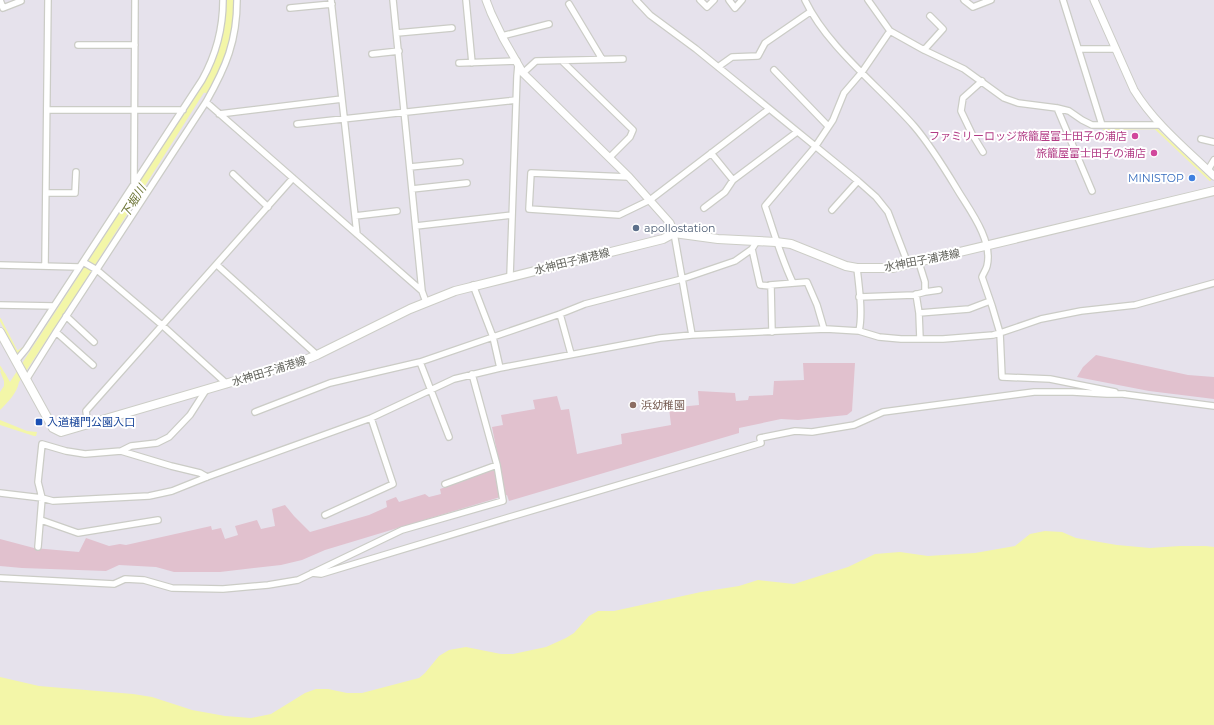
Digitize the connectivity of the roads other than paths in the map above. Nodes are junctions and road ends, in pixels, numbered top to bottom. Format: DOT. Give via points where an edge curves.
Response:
graph roads {
  1 [pos="0,0"];
  2 [pos="48,0"];
  3 [pos="135,0"];
  4 [pos="223,0"];
  5 [pos="237,0"];
  6 [pos="394,0"];
  7 [pos="466,0"];
  8 [pos="486,0"];
  9 [pos="636,0"];
  10 [pos="700,0"];
  11 [pos="714,0"];
  12 [pos="729,0"];
  13 [pos="742,0"];
  14 [pos="805,0"];
  15 [pos="868,0"];
  16 [pos="964,0"];
  17 [pos="991,0"];
  18 [pos="1063,0"];
  19 [pos="1094,0"];
  20 [pos="21,2"];
  21 [pos="332,2"];
  22 [pos="569,4"];
  23 [pos="290,8"];
  24 [pos="810,12"];
  25 [pos="930,16"];
  26 [pos="549,24"];
  27 [pos="452,28"];
  28 [pos="890,31"];
  29 [pos="397,33"];
  30 [pos="502,36"];
  31 [pos="78,45"];
  32 [pos="134,45"];
  33 [pos="1079,49"];
  34 [pos="1116,49"];
  35 [pos="924,50"];
  36 [pos="398,51"];
  37 [pos="372,54"];
  38 [pos="602,59"];
  39 [pos="622,59"];
  40 [pos="562,61"];
  41 [pos="459,63"];
  42 [pos="472,63"];
  43 [pos="518,63"];
  44 [pos="718,67"];
  45 [pos="774,70"];
  46 [pos="862,72"];
  47 [pos="523,73"];
  48 [pos="982,81"];
  49 [pos="342,99"];
  50 [pos="516,100"];
  51 [pos="206,102"];
  52 [pos="1057,108"];
  53 [pos="769,109"];
  54 [pos="47,110"];
  55 [pos="134,110"];
  56 [pos="183,110"];
  57 [pos="404,112"];
  58 [pos="219,114"];
  59 [pos="344,118"];
  60 [pos="297,124"];
  61 [pos="1102,125"];
  62 [pos="1160,125"];
  63 [pos="828,126"];
  64 [pos="797,132"];
  65 [pos="1201,139"];
  66 [pos="1214,142"];
  67 [pos="815,147"];
  68 [pos="983,152"];
  69 [pos="711,153"];
  70 [pos="610,157"];
  71 [pos="1214,160"];
  72 [pos="460,162"];
  73 [pos="410,166"];
  74 [pos="1208,170"];
  75 [pos="76,172"];
  76 [pos="233,174"];
  77 [pos="1214,176"];
  78 [pos="629,177"];
  79 [pos="293,178"];
  80 [pos="734,180"];
  81 [pos="858,180"];
  82 [pos="467,183"];
  83 [pos="134,184"];
  84 [pos="412,189"];
  85 [pos="1092,191"];
  86 [pos="1214,191"];
  87 [pos="46,193"];
  88 [pos="650,200"];
  89 [pos="268,207"];
  90 [pos="704,208"];
  91 [pos="832,210"];
  92 [pos="397,211"];
  93 [pos="512,215"];
  94 [pos="355,216"];
  95 [pos="416,226"];
  96 [pos="674,233"];
  97 [pos="357,234"];
  98 [pos="756,241"];
  99 [pos="778,242"];
  100 [pos="987,246"];
  101 [pos="752,249"];
  102 [pos="81,264"];
  103 [pos="908,264"];
  104 [pos="0,265"];
  105 [pos="45,265"];
  106 [pos="217,265"];
  107 [pos="920,266"];
  108 [pos="857,268"];
  109 [pos="97,270"];
  110 [pos="510,276"];
  111 [pos="682,279"];
  112 [pos="793,283"];
  113 [pos="1214,283"];
  114 [pos="473,285"];
  115 [pos="770,285"];
  116 [pos="939,290"];
  117 [pos="422,291"];
  118 [pos="925,292"];
  119 [pos="916,294"];
  120 [pos="859,297"];
  121 [pos="990,301"];
  122 [pos="426,302"];
  123 [pos="0,305"];
  124 [pos="54,306"];
  125 [pos="919,313"];
  126 [pos="560,314"];
  127 [pos="66,316"];
  128 [pos="163,326"];
  129 [pos="824,329"];
  130 [pos="0,332"];
  131 [pos="56,332"];
  132 [pos="772,332"];
  133 [pos="859,332"];
  134 [pos="1000,334"];
  135 [pos="692,335"];
  136 [pos="493,337"];
  137 [pos="920,339"];
  138 [pos="94,342"];
  139 [pos="571,354"];
  140 [pos="317,355"];
  141 [pos="420,362"];
  142 [pos="17,363"];
  143 [pos="93,365"];
  144 [pos="500,368"];
  145 [pos="472,374"];
  146 [pos="25,378"];
  147 [pos="226,384"];
  148 [pos="431,389"];
  149 [pos="206,390"];
  150 [pos="1125,394"];
  151 [pos="1214,406"];
  152 [pos="255,412"];
  153 [pos="371,418"];
  154 [pos="88,424"];
  155 [pos="449,437"];
  156 [pos="121,451"];
  157 [pos="497,465"];
  158 [pos="207,477"];
  159 [pos="445,484"];
  160 [pos="0,493"];
  161 [pos="42,498"];
  162 [pos="325,515"];
  163 [pos="41,520"];
  164 [pos="158,520"];
  165 [pos="38,546"];
  166 [pos="312,573"];
  167 [pos="0,578"];
  1 -- 20 [label="street" via="3,8"];
  2 -- 54 [label="street"];
  3 -- 32 [label="street"];
  4 -- 56 [label="street" via="223,14 210,66"];
  5 -- 51 [label="street" via="231,48 219,79"];
  6 -- 29 [label="street"];
  7 -- 42 [label="street"];
  8 -- 30 [label="street"];
  9 -- 44 [label="street" via="650,16"];
  10 -- 11 [label="street" via="707,7"];
  12 -- 13 [label="street" via="735,8"];
  14 -- 24 [label="street"];
  15 -- 28 [label="street"];
  16 -- 17 [label="street" via="973,7"];
  18 -- 33 [label="street"];
  19 -- 34 [label="street"];
  21 -- 23 [label="street"];
  21 -- 49 [label="street"];
  22 -- 38 [label="street"];
  24 -- 44 [label="street" via="765,43 758,56 732,57"];
  24 -- 46 [label="street" via="835,44"];
  25 -- 35 [label="street" via="942,29"];
  26 -- 30 [label="street"];
  27 -- 29 [label="street"];
  28 -- 35 [label="street"];
  28 -- 46 [label="street"];
  29 -- 36 [label="street"];
  30 -- 43 [label="street"];
  31 -- 32 [label="street"];
  32 -- 55 [label="street"];
  33 -- 34 [label="street"];
  33 -- 61 [label="street"];
  34 -- 62 [label="street" via="1134,90"];
  35 -- 48 [label="street" via="964,69"];
  36 -- 37 [label="street"];
  36 -- 57 [label="street"];
  38 -- 39 [label="street"];
  38 -- 40 [label="street"];
  40 -- 47 [label="street" via="536,61"];
  40 -- 70 [label="street" via="633,130 630,137"];
  41 -- 42 [label="street"];
  42 -- 43 [label="street"];
  43 -- 47 [label="street"];
  43 -- 50 [label="street"];
  44 -- 53 [label="street"];
  45 -- 63 [label="street"];
  46 -- 63 [label="street" via="844,93 834,120"];
  46 -- 100 [label="street" via="914,126 931,149 979,223"];
  47 -- 70 [label="street"];
  48 -- 52 [label="street" via="1004,98 1018,103"];
  48 -- 68 [label="street" via="963,98 961,111"];
  49 -- 58 [label="street"];
  49 -- 59 [label="street"];
  50 -- 57 [label="street"];
  50 -- 93 [label="street"];
  51 -- 58 [label="street"];
  51 -- 109 [label="street"];
  52 -- 61 [label="street" via="1069,111 1092,125"];
  52 -- 85 [label="street"];
  53 -- 64 [label="street"];
  53 -- 69 [label="street"];
  54 -- 55 [label="street"];
  54 -- 87 [label="street"];
  55 -- 56 [label="street"];
  55 -- 83 [label="street"];
  56 -- 83 [label="street"];
  57 -- 59 [label="street"];
  57 -- 73 [label="street"];
  58 -- 79 [label="street"];
  59 -- 60 [label="street"];
  59 -- 94 [label="street"];
  61 -- 62 [label="street"];
  62 -- 74 [label="street"];
  63 -- 67 [label="street"];
  64 -- 67 [label="street"];
  64 -- 80 [label="street"];
  65 -- 66 [label="street"];
  67 -- 81 [label="street"];
  67 -- 99 [label="street" via="764,206"];
  69 -- 80 [label="street"];
  69 -- 88 [label="street"];
  70 -- 78 [label="street"];
  71 -- 74 [label="street"];
  72 -- 73 [label="street"];
  73 -- 84 [label="street"];
  74 -- 77 [label="street"];
  75 -- 87 [label="street" via="75,193"];
  76 -- 89 [label="street"];
  78 -- 88 [label="street"];
  78 -- 88 [label="street" via="531,173 528,209 619,214"];
  79 -- 89 [label="street"];
  79 -- 97 [label="street"];
  80 -- 90 [label="street" via="725,192"];
  81 -- 91 [label="street"];
  81 -- 103 [label="street" via="888,212"];
  82 -- 84 [label="street"];
  83 -- 102 [label="street"];
  84 -- 95 [label="street"];
  86 -- 100 [label="main road, 水神田子浦港線"];
  87 -- 105 [label="street"];
  88 -- 96 [label="street" via="670,223"];
  89 -- 106 [label="street"];
  92 -- 94 [label="street"];
  93 -- 95 [label="street"];
  93 -- 110 [label="street"];
  94 -- 97 [label="street"];
  95 -- 117 [label="street"];
  96 -- 98 [label="main road, 水神田子浦港線"];
  96 -- 110 [label="main road, 水神田子浦港線" via="663,239"];
  96 -- 111 [label="street"];
  97 -- 117 [label="street"];
  98 -- 99 [label="main road, 水神田子浦港線"];
  98 -- 101 [label="street"];
  99 -- 108 [label="main road, 水神田子浦港線" via="791,244"];
  99 -- 112 [label="street"];
  100 -- 103 [label="main road, 水神田子浦港線"];
  100 -- 121 [label="street" via="987,266 982,277"];
  101 -- 111 [label="street" via="735,260"];
  101 -- 115 [label="street" via="760,285"];
  102 -- 105 [label="street"];
  102 -- 109 [label="street"];
  102 -- 124 [label="street"];
  103 -- 108 [label="main road, 水神田子浦港線" via="893,268"];
  104 -- 105 [label="street"];
  106 -- 128 [label="street"];
  106 -- 140 [label="street"];
  107 -- 118 [label="street"];
  108 -- 120 [label="street"];
  109 -- 127 [label="street"];
  109 -- 128 [label="street"];
  110 -- 114 [label="main road, 水神田子浦港線"];
  111 -- 126 [label="street" via="585,304"];
  111 -- 135 [label="street"];
  112 -- 115 [label="street"];
  112 -- 129 [label="street" via="807,282"];
  113 -- 134 [label="street" via="1135,305 1081,311 1042,319"];
  114 -- 122 [label="main road, 水神田子浦港線"];
  114 -- 136 [label="street"];
  115 -- 132 [label="street"];
  116 -- 118 [label="street"];
  117 -- 122 [label="street"];
  118 -- 119 [label="street"];
  119 -- 120 [label="street"];
  119 -- 125 [label="street"];
  120 -- 133 [label="street"];
  121 -- 125 [label="street" via="969,309"];
  121 -- 134 [label="street"];
  122 -- 140 [label="main road, 水神田子浦港線"];
  123 -- 124 [label="street"];
  124 -- 142 [label="street"];
  125 -- 137 [label="street"];
  126 -- 136 [label="street"];
  126 -- 139 [label="street"];
  127 -- 131 [label="street"];
  127 -- 138 [label="street"];
  128 -- 147 [label="street"];
  128 -- 154 [label="street" via="86,411"];
  129 -- 132 [label="street"];
  129 -- 133 [label="street"];
  130 -- 142 [label="main road, 水神田子浦港線"];
  131 -- 143 [label="street"];
  131 -- 146 [label="street"];
  132 -- 135 [label="street"];
  133 -- 137 [label="street" via="901,340"];
  134 -- 137 [label="street"];
  134 -- 150 [label="street" via="1002,377 1050,379"];
  135 -- 139 [label="street" via="660,338"];
  136 -- 141 [label="street"];
  136 -- 144 [label="street"];
  139 -- 144 [label="street"];
  140 -- 147 [label="main road, 水神田子浦港線"];
  141 -- 148 [label="street"];
  141 -- 152 [label="street" via="330,383"];
  142 -- 146 [label="main road, 水神田子浦港線"];
  144 -- 145 [label="street"];
  145 -- 148 [label="street"];
  145 -- 157 [label="street"];
  146 -- 154 [label="main road, 水神田子浦港線" via="53,428 61,432"];
  147 -- 149 [label="main road, 水神田子浦港線"];
  148 -- 153 [label="street"];
  148 -- 155 [label="street"];
  149 -- 154 [label="main road, 水神田子浦港線"];
  149 -- 156 [label="street" via="190,414 169,437 157,444 131,446"];
  150 -- 151 [label="street"];
  150 -- 166 [label="street" via="1034,392 883,412 854,425 772,435 760,438 761,443 321,574"];
  153 -- 158 [label="street"];
  153 -- 162 [label="street" via="393,484"];
  156 -- 158 [label="street" via="200,472"];
  156 -- 161 [label="street" via="86,454 66,452 42,444 38,482"];
  157 -- 159 [label="street"];
  157 -- 166 [label="street" via="503,501 402,530"];
  158 -- 161 [label="street" via="172,491 149,496 53,501"];
  160 -- 161 [label="street"];
  161 -- 163 [label="street"];
  163 -- 164 [label="street" via="78,533"];
  163 -- 165 [label="street"];
  166 -- 167 [label="street" via="298,580 268,586 223,589 172,588 144,580 125,579 114,584"];
}
